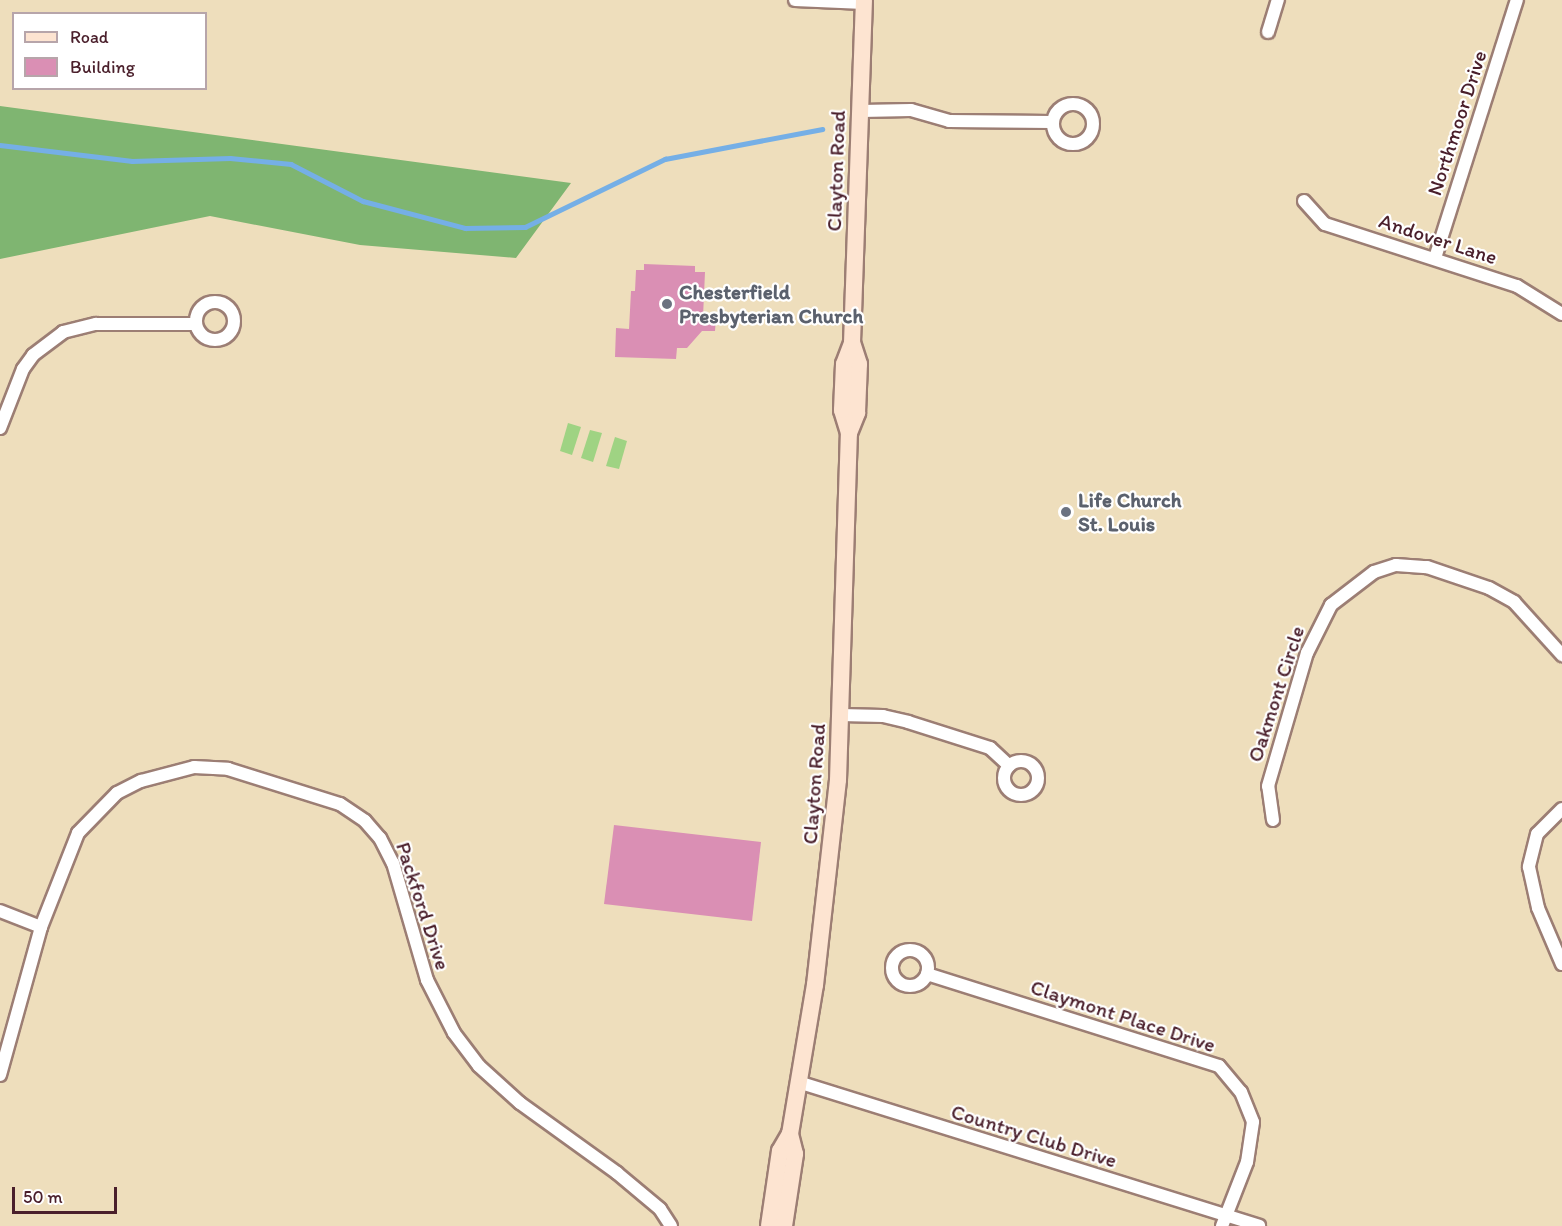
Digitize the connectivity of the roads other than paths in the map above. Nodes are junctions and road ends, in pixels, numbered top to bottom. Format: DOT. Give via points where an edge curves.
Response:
graph roads {
  1 [pos="795,0"];
  2 [pos="1278,0"];
  3 [pos="1517,0"];
  4 [pos="864,1"];
  5 [pos="1268,32"];
  6 [pos="861,111"];
  7 [pos="1051,122"];
  8 [pos="1304,201"];
  9 [pos="1435,258"];
  10 [pos="1562,314"];
  11 [pos="196,324"];
  12 [pos="0,428"];
  13 [pos="1562,655"];
  14 [pos="841,716"];
  15 [pos="1009,766"];
  16 [pos="1562,809"];
  17 [pos="1273,820"];
  18 [pos="0,911"];
  19 [pos="41,927"];
  20 [pos="1562,964"];
  21 [pos="927,974"];
  22 [pos="0,1075"];
  23 [pos="798,1082"];
  24 [pos="790,1134"];
  25 [pos="1223,1221"];
  26 [pos="671,1226"];
  27 [pos="769,1226"];
  28 [pos="784,1226"];
  29 [pos="1259,1226"];
  1 -- 4 [label="street"];
  2 -- 5 [label="street"];
  3 -- 9 [label="street, Northmoor Drive"];
  4 -- 6 [label="main road, Clayton Road"];
  6 -- 7 [label="street" via="911,110 949,121"];
  6 -- 14 [label="main road, Clayton Road" via="852,343 859,364 857,414 849,433"];
  8 -- 9 [label="street, Andover Lane" via="1325,224"];
  9 -- 10 [label="street, Andover Lane" via="1517,286"];
  11 -- 12 [label="street" via="96,324 63,332 33,355 23,369"];
  13 -- 17 [label="street, Oakmont Circle" via="1514,603 1489,588 1427,567 1396,565 1374,572 1331,605 1311,644 1268,786"];
  14 -- 15 [label="street" via="883,716 908,722 990,748"];
  14 -- 23 [label="main road, Clayton Road" via="831,863"];
  16 -- 20 [label="street" via="1537,834 1529,867 1533,893"];
  18 -- 19 [label="street"];
  19 -- 22 [label="street, Packford Drive"];
  19 -- 26 [label="street, Packford Drive" via="78,833 117,793 141,781 194,767 228,769 340,804 365,821 380,838 393,863 427,980 454,1034 479,1066 520,1103 660,1209"];
  21 -- 25 [label="street, Claymont Place Drive" via="1219,1066 1241,1092 1253,1122 1247,1162"];
  23 -- 24 [label="main road, Clayton Road"];
  23 -- 25 [label="street, Country Club Drive"];
  24 -- 27 [label="main road, Clayton Road" via="780,1151"];
  24 -- 28 [label="main road, Clayton Road" via="795,1154"];
  25 -- 29 [label="street, Country Club Drive"];
}
